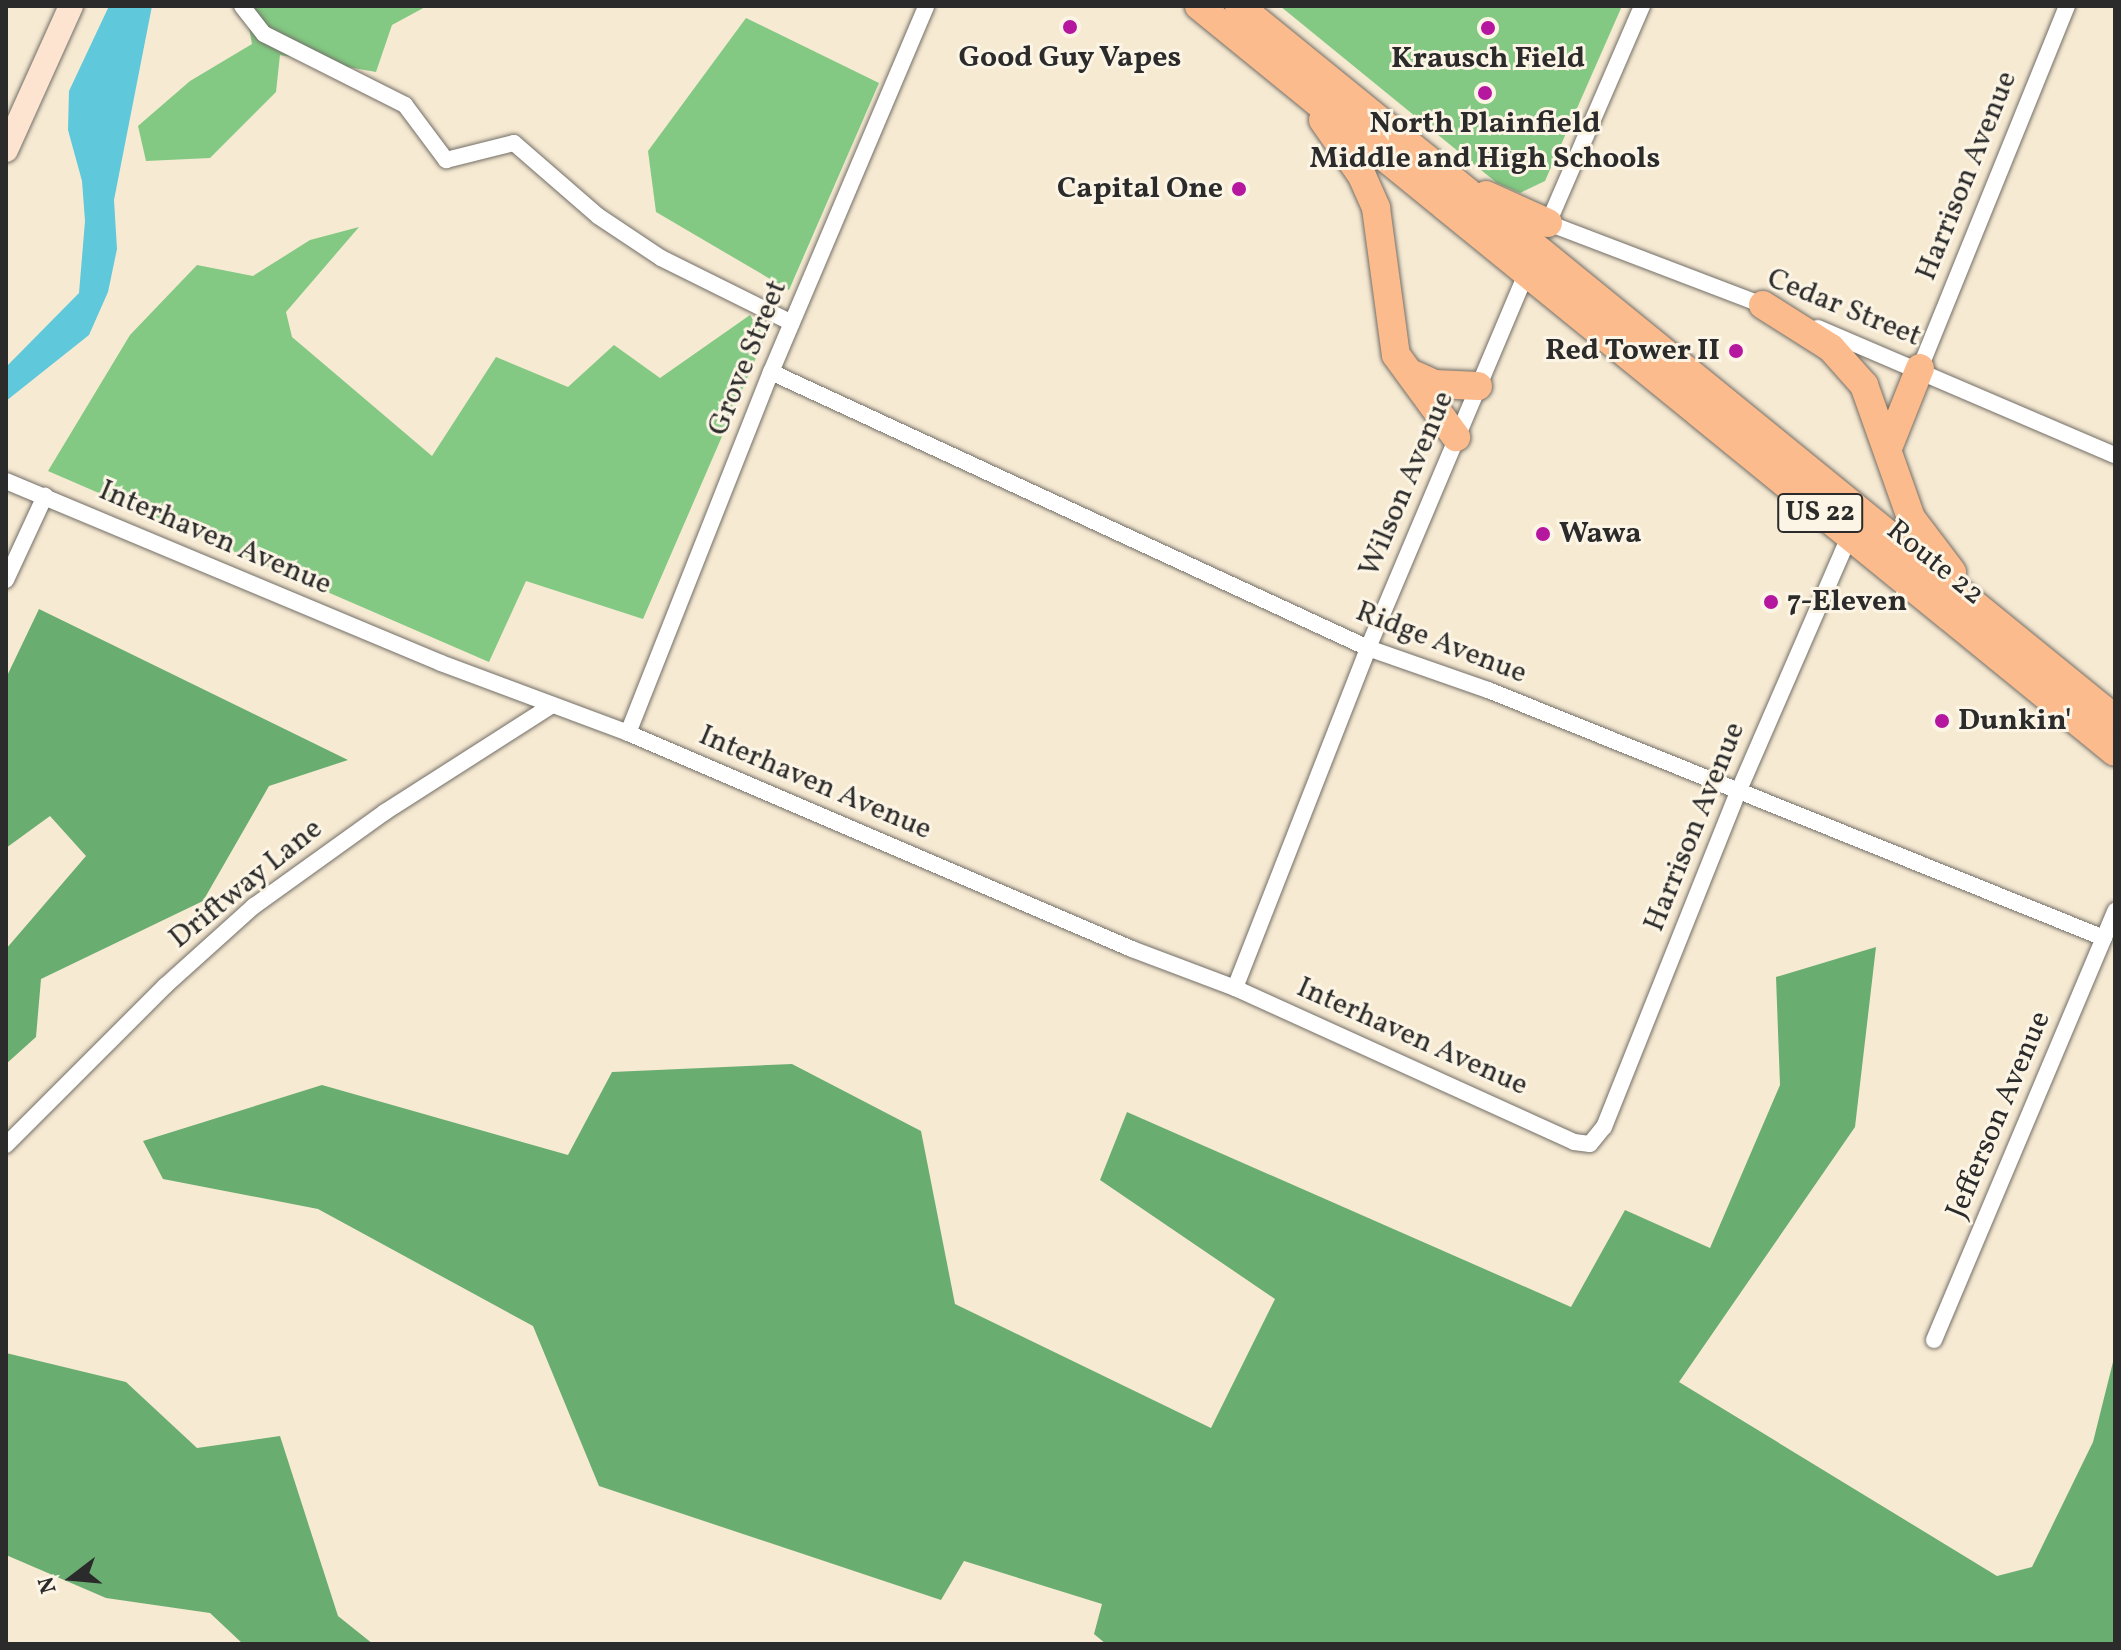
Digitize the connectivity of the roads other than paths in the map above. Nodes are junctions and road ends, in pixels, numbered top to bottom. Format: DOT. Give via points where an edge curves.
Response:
graph roads {
  1 [pos="71,6"];
  2 [pos="242,6"];
  3 [pos="926,6"];
  4 [pos="1199,6"];
  5 [pos="1239,6"];
  6 [pos="1642,6"];
  7 [pos="2067,6"];
  8 [pos="1268,61"];
  9 [pos="6,150"];
  10 [pos="1453,180"];
  11 [pos="1548,223"];
  12 [pos="1532,261"];
  13 [pos="1763,305"];
  14 [pos="792,323"];
  15 [pos="1920,368"];
  16 [pos="771,372"];
  17 [pos="1410,373"];
  18 [pos="1478,386"];
  19 [pos="1456,437"];
  20 [pos="1888,448"];
  21 [pos="2115,455"];
  22 [pos="6,481"];
  23 [pos="45,496"];
  24 [pos="1849,537"];
  25 [pos="6,580"];
  26 [pos="1975,604"];
  27 [pos="1368,648"];
  28 [pos="552,705"];
  29 [pos="2115,719"];
  30 [pos="628,733"];
  31 [pos="2115,752"];
  32 [pos="1739,790"];
  33 [pos="2115,911"];
  34 [pos="2104,938"];
  35 [pos="1235,988"];
  36 [pos="1596,1139"];
  37 [pos="6,1145"];
  38 [pos="1934,1340"];
  1 -- 9 [label="main road"];
  2 -- 14 [label="street" via="264,34 405,105 446,160 514,143 598,216 661,258"];
  3 -- 14 [label="street, Grove Street"];
  4 -- 8 [label="highway, US 22"];
  5 -- 10 [label="highway, US 22"];
  6 -- 11 [label="street, Wilson Avenue"];
  7 -- 15 [label="street, Harrison Avenue"];
  8 -- 12 [label="highway, US 22"];
  8 -- 17 [label="highway" via="1313,107 1362,176 1381,231 1391,337"];
  10 -- 11 [label="highway"];
  10 -- 12 [label="highway, US 22"];
  11 -- 12 [label="street, Wilson Avenue"];
  11 -- 13 [label="street, Cedar Street"];
  12 -- 18 [label="street, Wilson Avenue"];
  12 -- 24 [label="highway, Route 22 / US 22"];
  12 -- 26 [label="highway, US 22"];
  13 -- 15 [label="street, Cedar Street"];
  13 -- 20 [label="highway" via="1848,362 1864,385"];
  14 -- 16 [label="street, Grove Street"];
  15 -- 20 [label="highway"];
  15 -- 21 [label="street, Cedar Street"];
  16 -- 27 [label="street, Ridge Avenue"];
  16 -- 30 [label="street, Grove Street"];
  17 -- 18 [label="highway" via="1435,384"];
  17 -- 19 [label="highway"];
  18 -- 19 [label="street, Wilson Avenue"];
  19 -- 27 [label="street, Wilson Avenue"];
  20 -- 26 [label="highway" via="1911,518"];
  22 -- 23 [label="street, Interhaven Avenue"];
  23 -- 25 [label="street"];
  23 -- 28 [label="street, Interhaven Avenue"];
  24 -- 31 [label="highway, Route 22 / US 22"];
  24 -- 32 [label="street, Harrison Avenue"];
  26 -- 29 [label="highway, US 22"];
  27 -- 32 [label="street, Ridge Avenue"];
  27 -- 35 [label="street, Wilson Avenue"];
  28 -- 30 [label="street, Interhaven Avenue"];
  28 -- 37 [label="street, Driftway Lane" via="385,812 254,906 165,986"];
  30 -- 35 [label="street, Interhaven Avenue"];
  32 -- 34 [label="street, Ridge Avenue"];
  32 -- 36 [label="street, Harrison Avenue"];
  33 -- 34 [label="street, Jefferson Avenue"];
  34 -- 38 [label="street, Jefferson Avenue"];
  35 -- 36 [label="street, Interhaven Avenue" via="1574,1142"];
}
